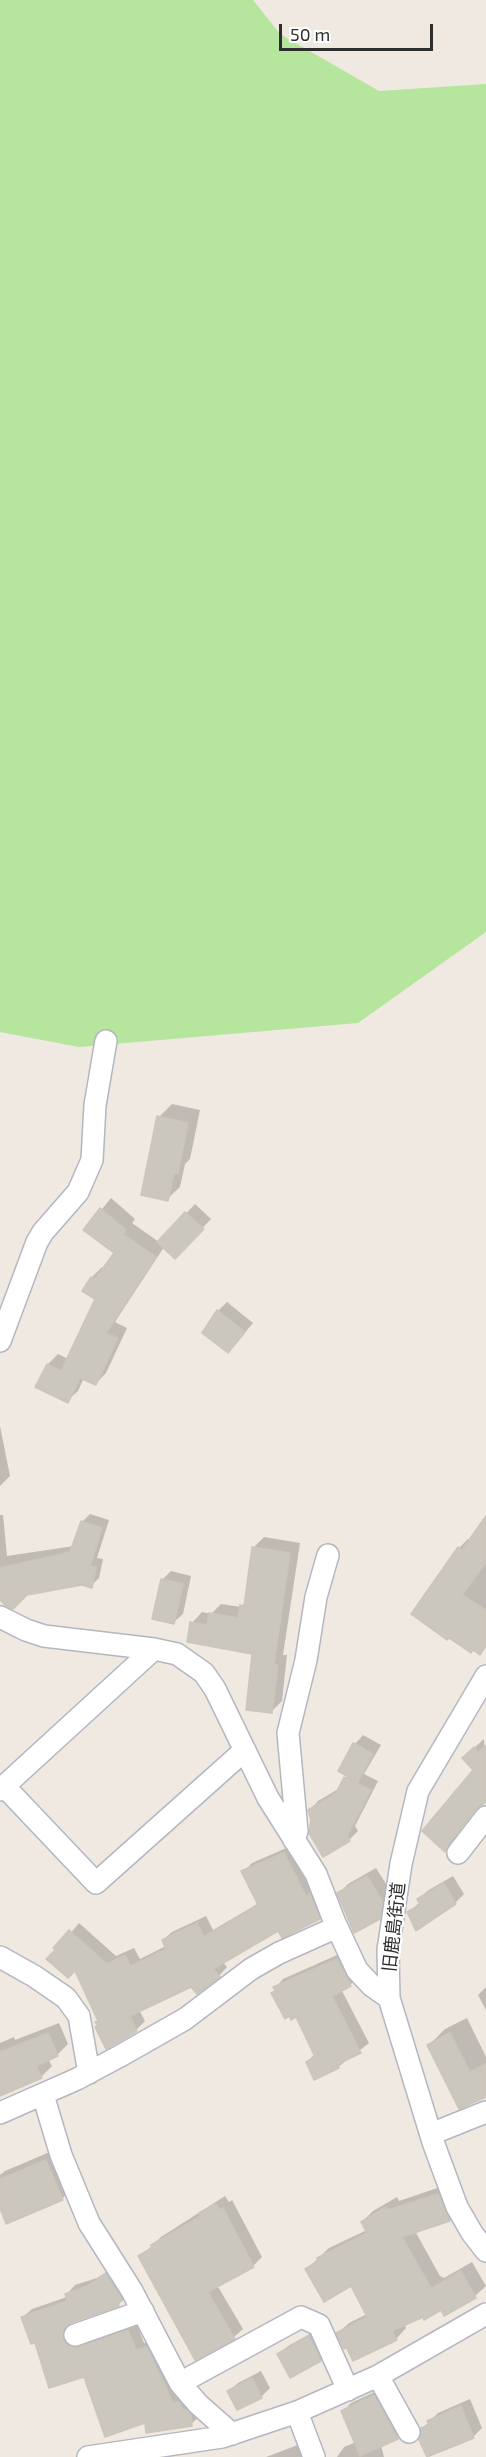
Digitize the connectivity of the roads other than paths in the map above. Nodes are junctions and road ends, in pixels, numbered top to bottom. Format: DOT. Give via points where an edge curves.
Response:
graph roads {
  1 [pos="106,1041"];
  2 [pos="0,1341"];
  3 [pos="328,1555"];
  4 [pos="0,1617"];
  5 [pos="154,1649"];
  6 [pos="486,1676"];
  7 [pos="245,1750"];
  8 [pos="2,1788"];
  9 [pos="486,1817"];
  10 [pos="294,1840"];
  11 [pos="458,1853"];
  12 [pos="337,1927"];
  13 [pos="0,1957"];
  14 [pos="388,1998"];
  15 [pos="89,2073"];
  16 [pos="43,2095"];
  17 [pos="0,2112"];
  18 [pos="486,2112"];
  19 [pos="431,2134"];
  20 [pos="486,2251"];
  21 [pos="143,2311"];
  22 [pos="486,2314"];
  23 [pos="75,2335"];
  24 [pos="378,2376"];
  25 [pos="180,2383"];
  26 [pos="348,2390"];
  27 [pos="297,2412"];
  28 [pos="409,2432"];
  29 [pos="232,2434"];
  30 [pos="209,2448"];
  31 [pos="130,2454"];
  32 [pos="88,2457"];
  33 [pos="314,2457"];
  1 -- 2 [label="street" via="94,1105 92,1160 78,1192 37,1242"];
  3 -- 10 [label="street" via="288,1733 297,1831"];
  4 -- 5 [label="street" via="44,1636"];
  5 -- 7 [label="street" via="177,1654 204,1673"];
  5 -- 8 [label="street"];
  6 -- 14 [label="street, 旧鹿島街道" via="418,1791 401,1864 388,1950"];
  7 -- 8 [label="street" via="96,1883"];
  7 -- 10 [label="street"];
  9 -- 11 [label="street"];
  10 -- 12 [label="street" via="316,1874"];
  12 -- 14 [label="street" via="357,1970"];
  12 -- 15 [label="street" via="251,1969 185,2019"];
  13 -- 15 [label="street" via="66,1998 80,2016"];
  14 -- 19 [label="street, 旧鹿島街道"];
  15 -- 16 [label="street"];
  16 -- 17 [label="street"];
  16 -- 21 [label="street" via="61,2155 89,2223"];
  18 -- 19 [label="street"];
  19 -- 20 [label="street, 旧鹿島街道" via="457,2207"];
  21 -- 23 [label="street"];
  21 -- 25 [label="street"];
  22 -- 24 [label="street"];
  24 -- 26 [label="street"];
  24 -- 28 [label="street"];
  25 -- 26 [label="street" via="301,2317 319,2325"];
  25 -- 29 [label="street"];
  26 -- 27 [label="street"];
  27 -- 29 [label="street"];
  27 -- 33 [label="street"];
  29 -- 30 [label="street"];
  30 -- 31 [label="street"];
  31 -- 32 [label="street"];
}
